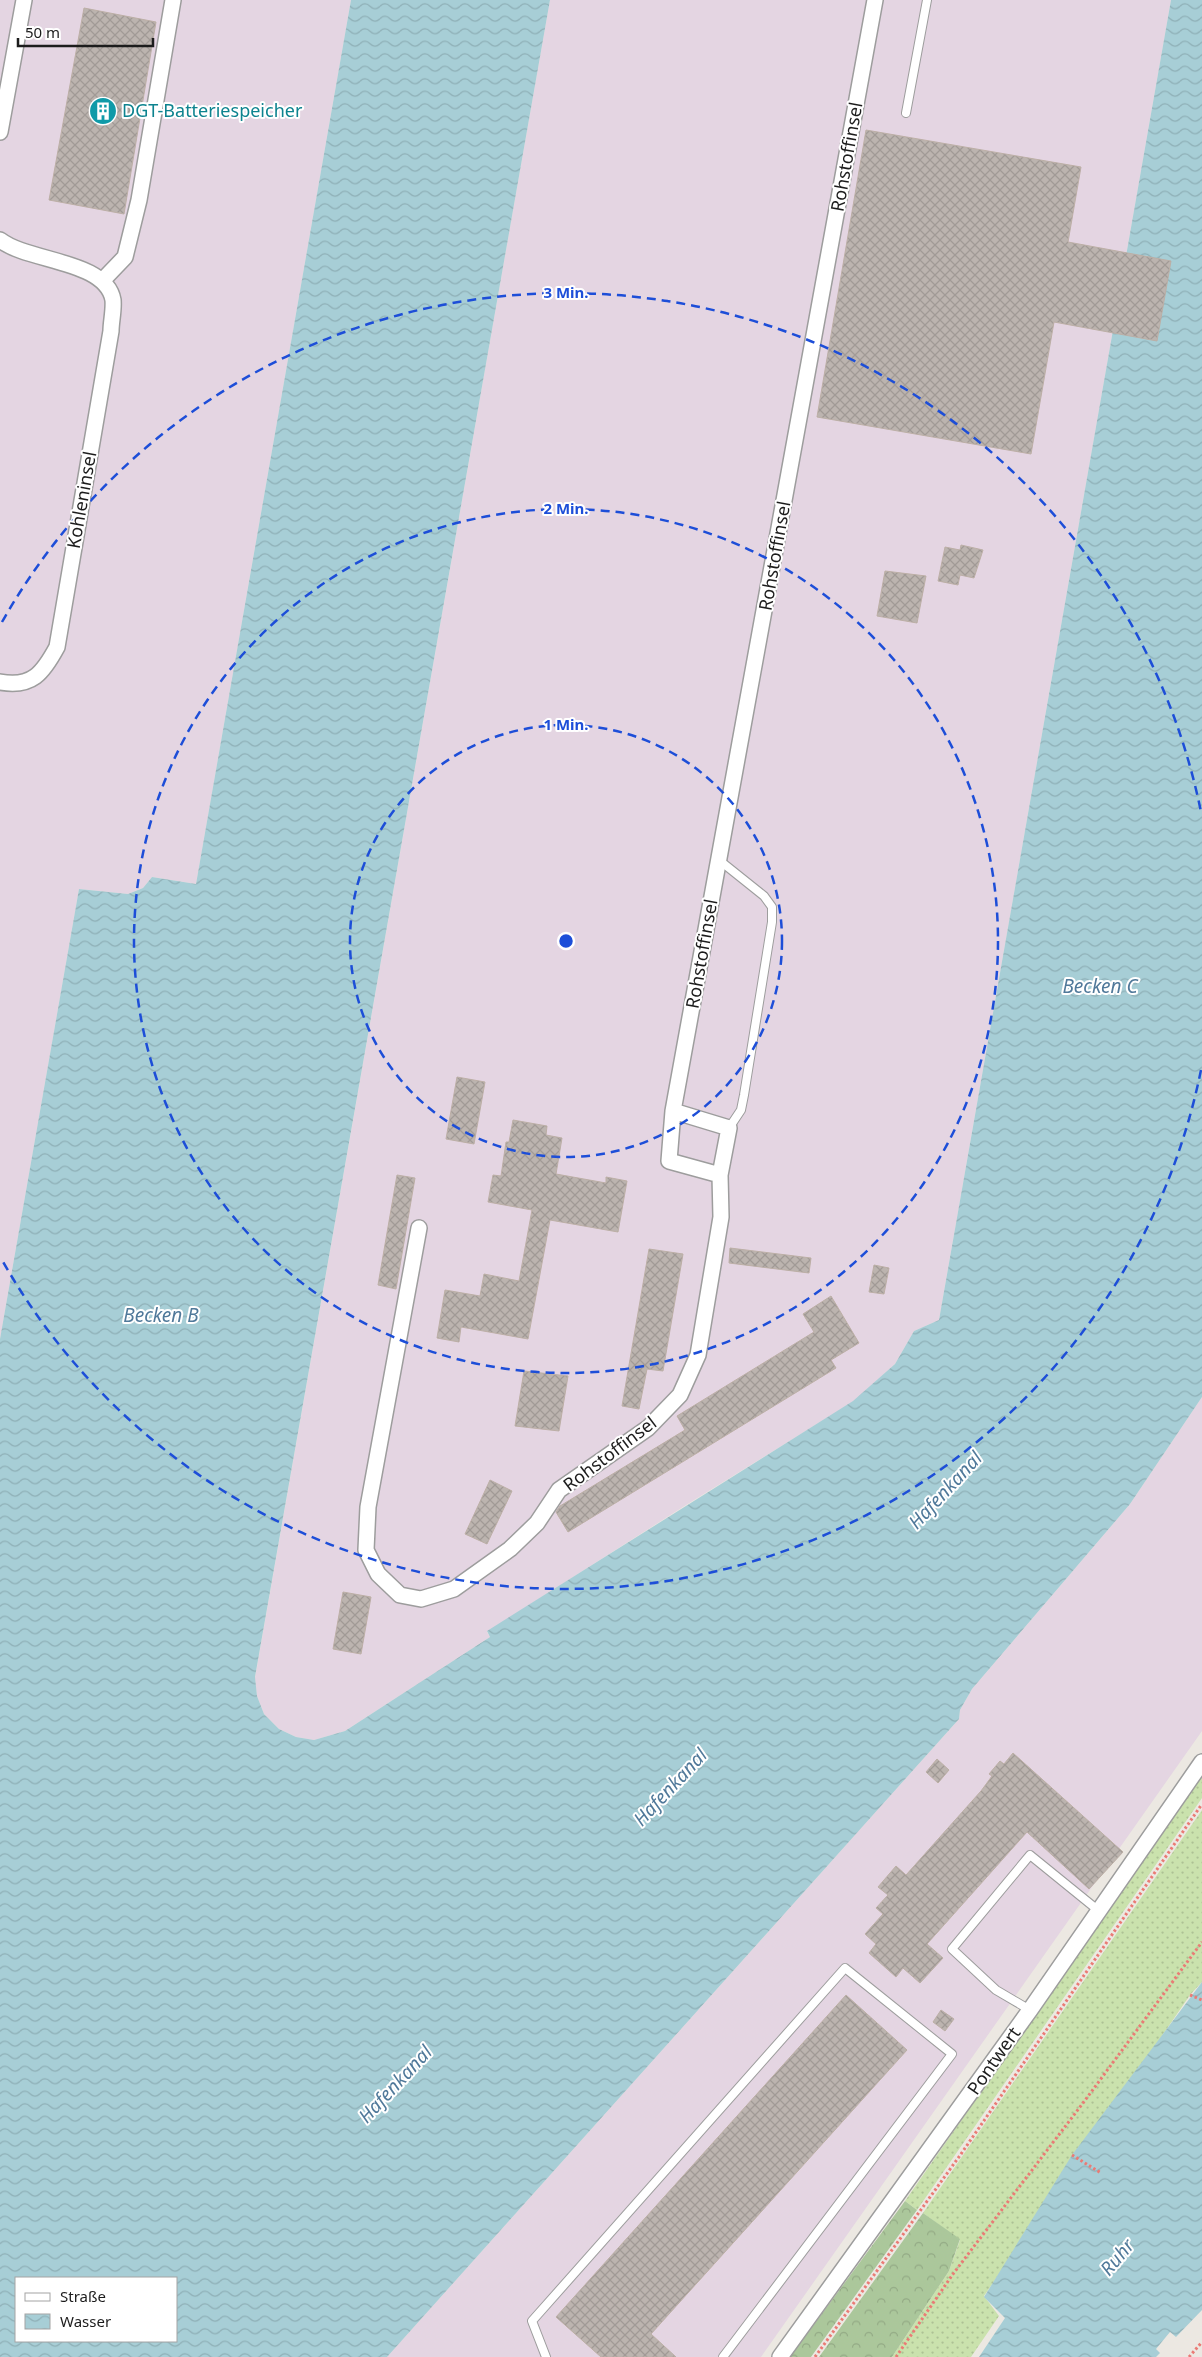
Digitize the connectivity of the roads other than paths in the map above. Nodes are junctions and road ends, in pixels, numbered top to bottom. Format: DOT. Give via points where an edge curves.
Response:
graph roads {
  1 [pos="24,0"];
  2 [pos="173,0"];
  3 [pos="875,0"];
  4 [pos="927,0"];
  5 [pos="906,113"];
  6 [pos="0,132"];
  7 [pos="0,240"];
  8 [pos="102,281"];
  9 [pos="0,682"];
  10 [pos="719,860"];
  11 [pos="674,1111"];
  12 [pos="728,1128"];
  13 [pos="720,1175"];
  14 [pos="420,1228"];
  15 [pos="1202,1762"];
  16 [pos="1099,1911"];
  17 [pos="1030,2010"];
  18 [pos="546,2357"];
  19 [pos="723,2357"];
  20 [pos="780,2357"];
  1 -- 6 [label="street"];
  2 -- 8 [label="street" via="130,238 125,257"];
  3 -- 10 [label="street, Rohstoffinsel"];
  4 -- 5 [label="lane"];
  7 -- 8 [label="street" via="27,254 84,269"];
  8 -- 9 [label="street, Kohleninsel" via="113,299 111,332 57,647 46,668 37,676 16,685"];
  10 -- 11 [label="street, Rohstoffinsel"];
  10 -- 12 [label="lane" via="764,896 772,908 744,1095 741,1110"];
  11 -- 12 [label="street"];
  11 -- 13 [label="street, Rohstoffinsel" via="669,1161"];
  12 -- 13 [label="street, Rohstoffinsel"];
  13 -- 14 [label="street, Rohstoffinsel" via="721,1217 698,1355 680,1395 648,1428 559,1490 537,1523 510,1549 454,1589 421,1599 400,1595 378,1574 366,1550 368,1507"];
  15 -- 16 [label="street, Pontwert"];
  16 -- 17 [label="street, Pontwert"];
  16 -- 17 [label="lane" via="1030,1855 952,1949 996,1990"];
  17 -- 20 [label="street, Pontwert"];
  18 -- 19 [label="lane" via="532,2321 845,1968 952,2054"];
}
